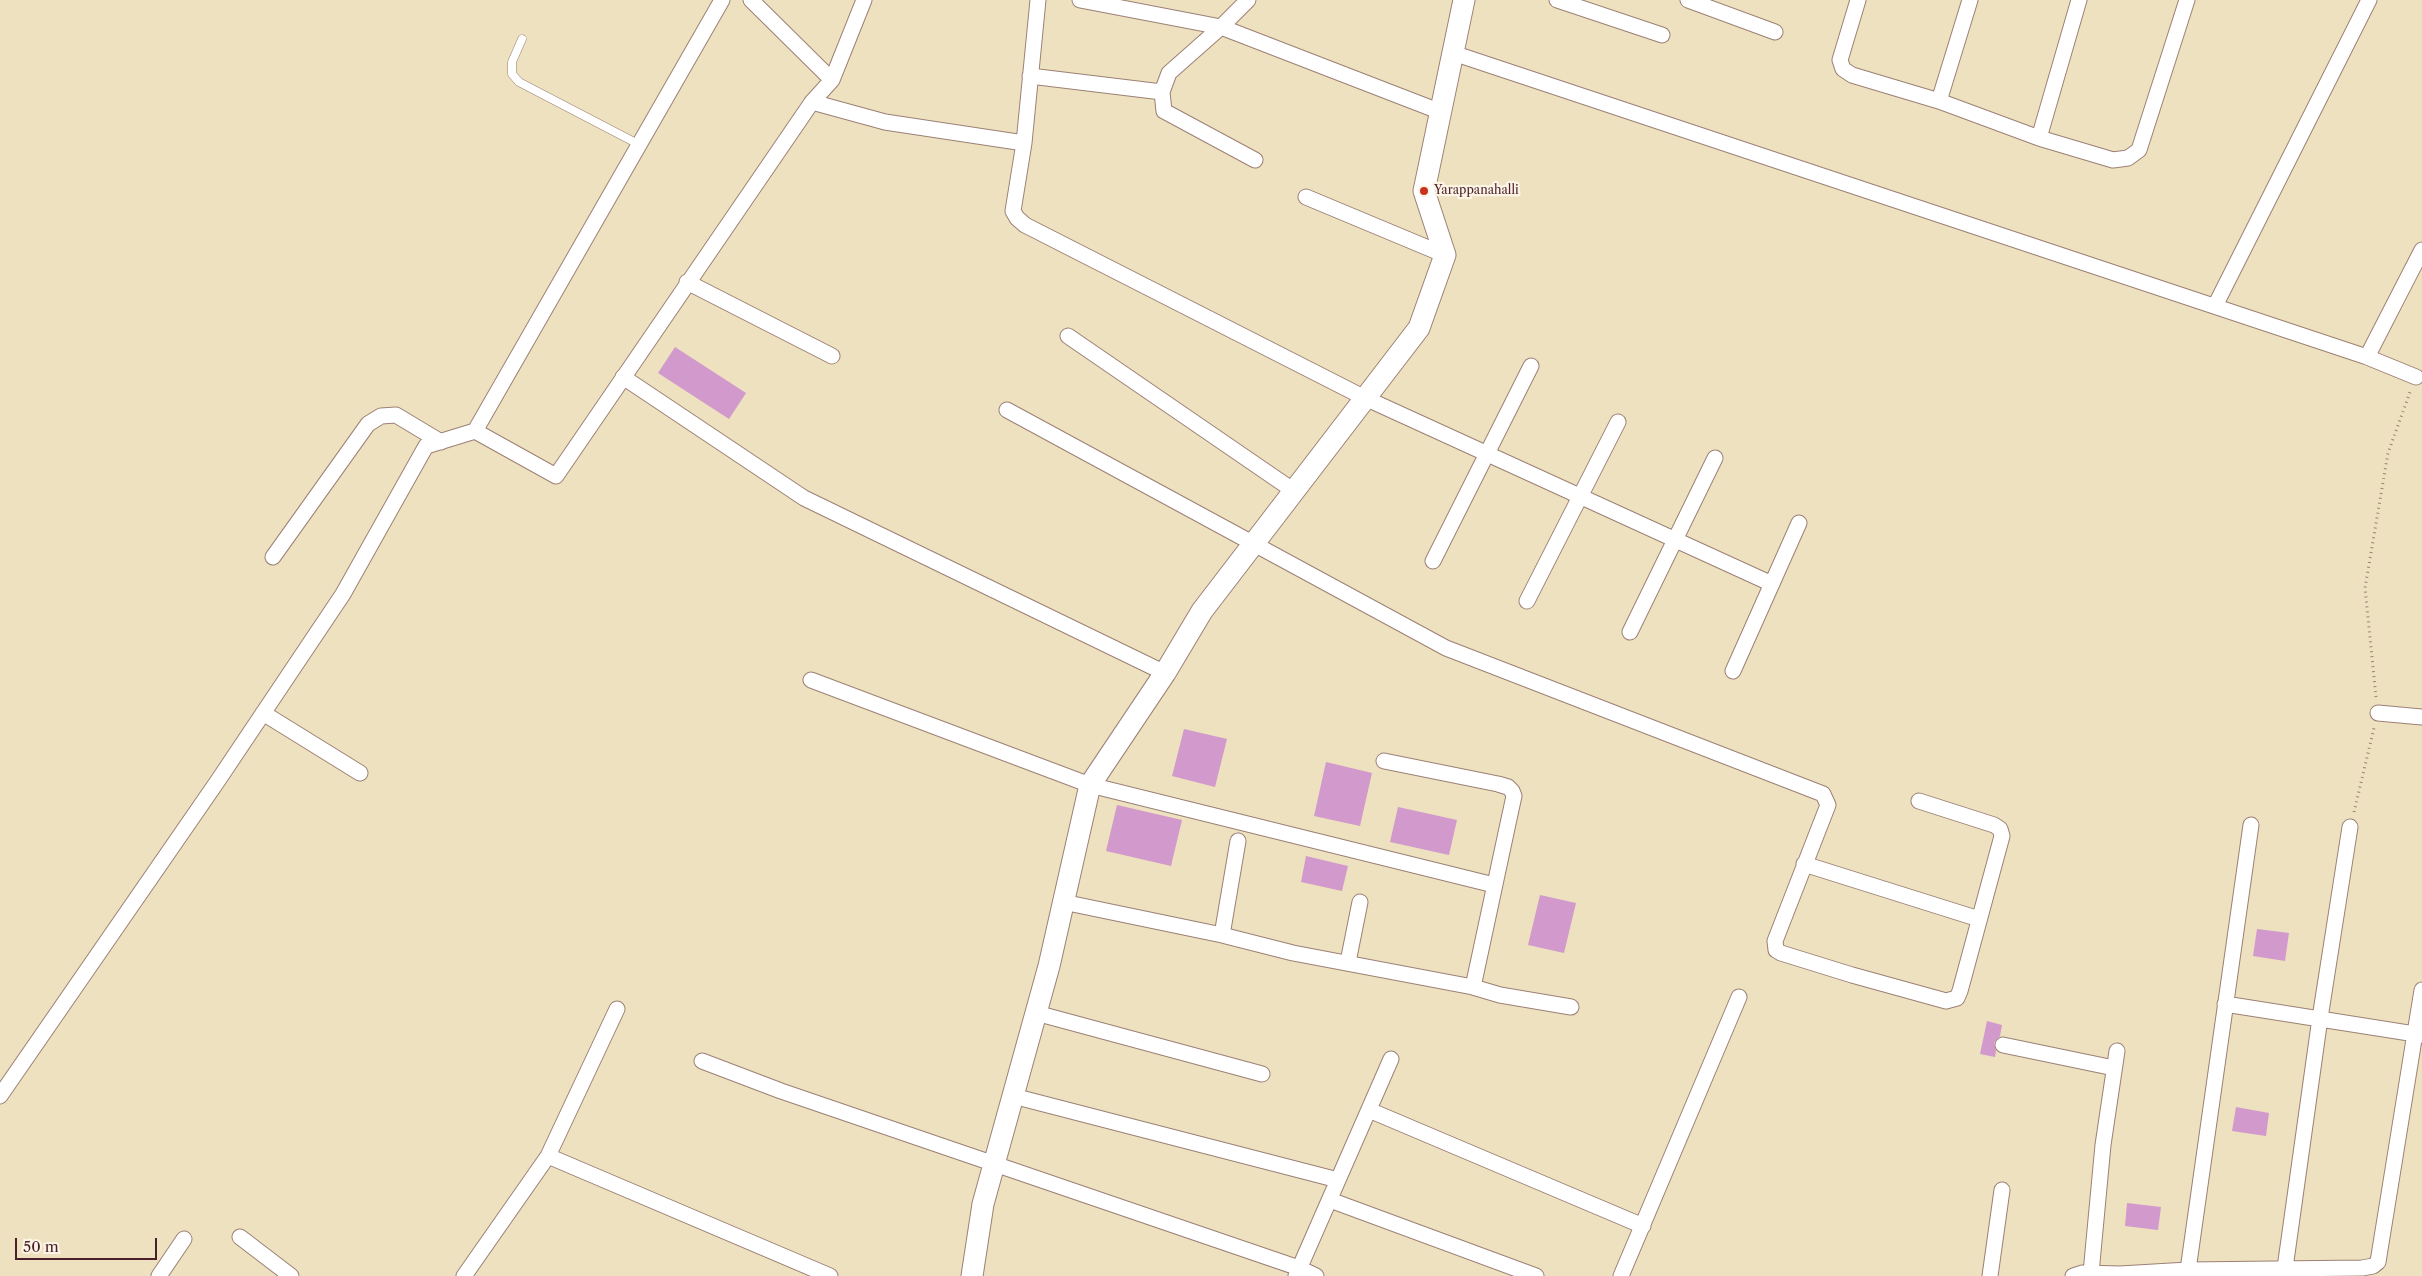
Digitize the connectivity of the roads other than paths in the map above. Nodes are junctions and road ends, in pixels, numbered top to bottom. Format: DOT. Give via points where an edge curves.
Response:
graph roads {
  1 [pos="722,0"];
  2 [pos="751,0"];
  3 [pos="864,0"];
  4 [pos="1038,0"];
  5 [pos="1080,0"];
  6 [pos="1248,0"];
  7 [pos="1464,0"];
  8 [pos="1557,0"];
  9 [pos="1688,0"];
  10 [pos="1858,0"];
  11 [pos="1970,0"];
  12 [pos="2079,0"];
  13 [pos="2187,0"];
  14 [pos="2369,0"];
  15 [pos="1221,27"];
  16 [pos="1775,32"];
  17 [pos="1662,35"];
  18 [pos="522,39"];
  19 [pos="1453,53"];
  20 [pos="1030,76"];
  21 [pos="832,80"];
  22 [pos="1162,92"];
  23 [pos="1939,101"];
  24 [pos="812,102"];
  25 [pos="1441,112"];
  26 [pos="2040,138"];
  27 [pos="1024,144"];
  28 [pos="640,146"];
  29 [pos="1255,160"];
  30 [pos="1306,197"];
  31 [pos="2422,250"];
  32 [pos="1444,254"];
  33 [pos="687,282"];
  34 [pos="2215,306"];
  35 [pos="1068,336"];
  36 [pos="832,356"];
  37 [pos="2368,357"];
  38 [pos="1531,366"];
  39 [pos="623,377"];
  40 [pos="2416,377"];
  41 [pos="1365,398"];
  42 [pos="1007,410"];
  43 [pos="1618,422"];
  44 [pos="475,431"];
  45 [pos="440,442"];
  46 [pos="1487,454"];
  47 [pos="1715,458"];
  48 [pos="1294,491"];
  49 [pos="1580,497"];
  50 [pos="1799,524"];
  51 [pos="1675,540"];
  52 [pos="1252,545"];
  53 [pos="274,557"];
  54 [pos="1433,561"];
  55 [pos="1772,584"];
  56 [pos="1527,601"];
  57 [pos="1630,632"];
  58 [pos="1733,671"];
  59 [pos="1165,673"];
  60 [pos="812,680"];
  61 [pos="263,713"];
  62 [pos="2378,713"];
  63 [pos="2422,717"];
  64 [pos="1384,760"];
  65 [pos="360,773"];
  66 [pos="1090,784"];
  67 [pos="1919,801"];
  68 [pos="2251,825"];
  69 [pos="2350,827"];
  70 [pos="1238,841"];
  71 [pos="1804,864"];
  72 [pos="1494,885"];
  73 [pos="1063,902"];
  74 [pos="1360,902"];
  75 [pos="1979,919"];
  76 [pos="1222,935"];
  77 [pos="1348,962"];
  78 [pos="1473,988"];
  79 [pos="2422,990"];
  80 [pos="1738,998"];
  81 [pos="2225,1004"];
  82 [pos="1571,1007"];
  83 [pos="618,1009"];
  84 [pos="1036,1013"];
  85 [pos="2320,1018"];
  86 [pos="2419,1034"];
  87 [pos="2003,1045"];
  88 [pos="2117,1051"];
  89 [pos="1391,1059"];
  90 [pos="702,1061"];
  91 [pos="2114,1068"];
  92 [pos="1262,1074"];
  93 [pos="0,1096"];
  94 [pos="1013,1096"];
  95 [pos="1369,1110"];
  96 [pos="548,1156"];
  97 [pos="994,1164"];
  98 [pos="1338,1180"];
  99 [pos="2002,1190"];
  100 [pos="1330,1200"];
  101 [pos="1643,1226"];
  102 [pos="240,1237"];
  103 [pos="184,1239"];
  104 [pos="2285,1268"];
  105 [pos="2188,1270"];
  106 [pos="1298,1272"];
  107 [pos="2091,1273"];
  108 [pos="160,1276"];
  109 [pos="291,1276"];
  110 [pos="464,1276"];
  111 [pos="830,1276"];
  112 [pos="972,1276"];
  113 [pos="1316,1276"];
  114 [pos="1536,1276"];
  115 [pos="1622,1276"];
  116 [pos="1990,1276"];
  117 [pos="2073,1276"];
  1 -- 28 [label="street"];
  2 -- 21 [label="street"];
  3 -- 21 [label="street"];
  4 -- 20 [label="street"];
  5 -- 15 [label="street"];
  6 -- 15 [label="street"];
  7 -- 19 [label="street"];
  8 -- 17 [label="street"];
  9 -- 16 [label="street"];
  10 -- 23 [label="street" via="1840,60 1843,69 1852,75"];
  11 -- 23 [label="street"];
  12 -- 26 [label="street"];
  13 -- 26 [label="street" via="2139,150 2128,158 2112,160"];
  14 -- 34 [label="street"];
  15 -- 22 [label="street" via="1169,73"];
  15 -- 25 [label="street"];
  18 -- 28 [label="lane" via="512,62 512,74 519,82"];
  19 -- 25 [label="street"];
  19 -- 34 [label="street"];
  20 -- 22 [label="street"];
  20 -- 27 [label="street"];
  21 -- 24 [label="street"];
  22 -- 29 [label="street" via="1164,111"];
  23 -- 26 [label="street"];
  24 -- 27 [label="street" via="885,122"];
  24 -- 33 [label="street"];
  25 -- 32 [label="street" via="1424,191"];
  27 -- 41 [label="street" via="1013,211 1026,225"];
  28 -- 44 [label="street"];
  30 -- 32 [label="street"];
  31 -- 37 [label="street"];
  32 -- 41 [label="street" via="1419,328"];
  33 -- 36 [label="street"];
  33 -- 39 [label="street"];
  34 -- 37 [label="street"];
  35 -- 48 [label="street"];
  37 -- 40 [label="street"];
  38 -- 46 [label="street"];
  39 -- 44 [label="street" via="556,476"];
  39 -- 59 [label="street" via="804,498"];
  41 -- 46 [label="street"];
  41 -- 48 [label="street"];
  42 -- 52 [label="street"];
  43 -- 49 [label="street"];
  44 -- 45 [label="street"];
  45 -- 53 [label="street" via="396,414 380,416 368,424"];
  45 -- 61 [label="street" via="426,446 343,594"];
  46 -- 49 [label="street"];
  46 -- 54 [label="street"];
  47 -- 51 [label="street"];
  48 -- 52 [label="street"];
  49 -- 51 [label="street"];
  49 -- 56 [label="street"];
  50 -- 55 [label="street"];
  51 -- 55 [label="street"];
  51 -- 57 [label="street"];
  52 -- 59 [label="street" via="1202,611"];
  52 -- 71 [label="street" via="1446,648 1824,794 1828,805"];
  55 -- 58 [label="street"];
  59 -- 66 [label="street"];
  60 -- 66 [label="street"];
  61 -- 65 [label="street"];
  61 -- 93 [label="street"];
  62 -- 63 [label="street"];
  64 -- 72 [label="street" via="1508,786 1514,796"];
  66 -- 72 [label="street"];
  66 -- 73 [label="street"];
  67 -- 75 [label="street" via="1994,825 2000,830 2002,836"];
  68 -- 81 [label="street"];
  69 -- 85 [label="street"];
  70 -- 76 [label="street"];
  71 -- 75 [label="street"];
  71 -- 75 [label="street" via="1774,941 1776,950 1781,953 1946,1001 1957,998 1960,991"];
  72 -- 78 [label="street"];
  73 -- 76 [label="street"];
  73 -- 84 [label="street"];
  74 -- 77 [label="street"];
  76 -- 77 [label="street"];
  77 -- 78 [label="street"];
  78 -- 82 [label="street"];
  79 -- 86 [label="street"];
  80 -- 101 [label="street"];
  81 -- 85 [label="street"];
  81 -- 105 [label="street"];
  83 -- 96 [label="street"];
  84 -- 92 [label="street"];
  84 -- 94 [label="street"];
  85 -- 86 [label="street"];
  85 -- 104 [label="street"];
  86 -- 104 [label="street" via="2378,1262 2362,1268"];
  87 -- 91 [label="street"];
  88 -- 91 [label="street"];
  89 -- 95 [label="street"];
  90 -- 97 [label="street"];
  91 -- 107 [label="street"];
  94 -- 97 [label="street"];
  94 -- 98 [label="street"];
  95 -- 98 [label="street"];
  95 -- 101 [label="street"];
  96 -- 110 [label="street"];
  96 -- 111 [label="street"];
  97 -- 106 [label="street"];
  97 -- 112 [label="street"];
  98 -- 100 [label="street"];
  99 -- 116 [label="street"];
  100 -- 106 [label="street"];
  100 -- 114 [label="street"];
  101 -- 115 [label="street"];
  102 -- 109 [label="street"];
  103 -- 108 [label="street"];
  104 -- 105 [label="street"];
  105 -- 107 [label="street"];
  106 -- 113 [label="street"];
  107 -- 117 [label="street"];
}
